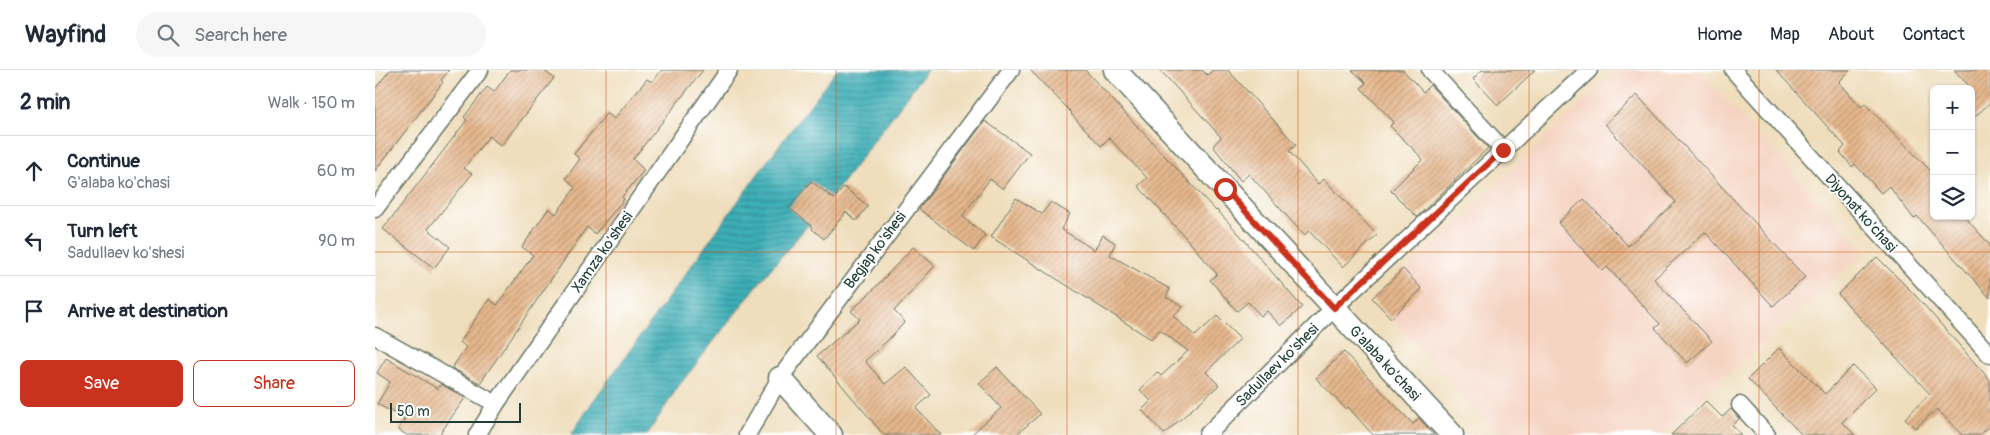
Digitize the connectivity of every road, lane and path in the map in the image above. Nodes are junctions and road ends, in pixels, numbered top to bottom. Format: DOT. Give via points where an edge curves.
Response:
graph roads {
  1 [pos="480,70"];
  2 [pos="729,70"];
  3 [pos="1011,70"];
  4 [pos="1115,70"];
  5 [pos="1430,70"];
  6 [pos="1589,70"];
  7 [pos="1733,70"];
  8 [pos="1503,150"];
  9 [pos="375,209"];
  10 [pos="1334,308"];
  11 [pos="375,336"];
  12 [pos="1990,355"];
  13 [pos="780,378"];
  14 [pos="496,404"];
  15 [pos="1740,405"];
  16 [pos="477,435"];
  17 [pos="747,435"];
  18 [pos="831,435"];
  19 [pos="1207,435"];
  20 [pos="1452,435"];
  21 [pos="1767,435"];
  1 -- 9 [label="street"];
  2 -- 14 [label="street, Xamza ko'shesi"];
  3 -- 13 [label="street, Begjap ko'shesi"];
  4 -- 10 [label="street, G'alaba ko'chasi"];
  5 -- 8 [label="street"];
  6 -- 8 [label="street, Sadullaev ko'shesi"];
  7 -- 12 [label="street, Diyonat ko'chasi"];
  8 -- 10 [label="street, Sadullaev ko'shesi"];
  10 -- 19 [label="street, Sadullaev ko'shesi"];
  10 -- 20 [label="street, G'alaba ko'chasi"];
  11 -- 14 [label="street"];
  13 -- 17 [label="street, Begjap ko'shesi"];
  13 -- 18 [label="street"];
  14 -- 16 [label="street, Xamza ko'shesi"];
  15 -- 21 [label="street"];
}
